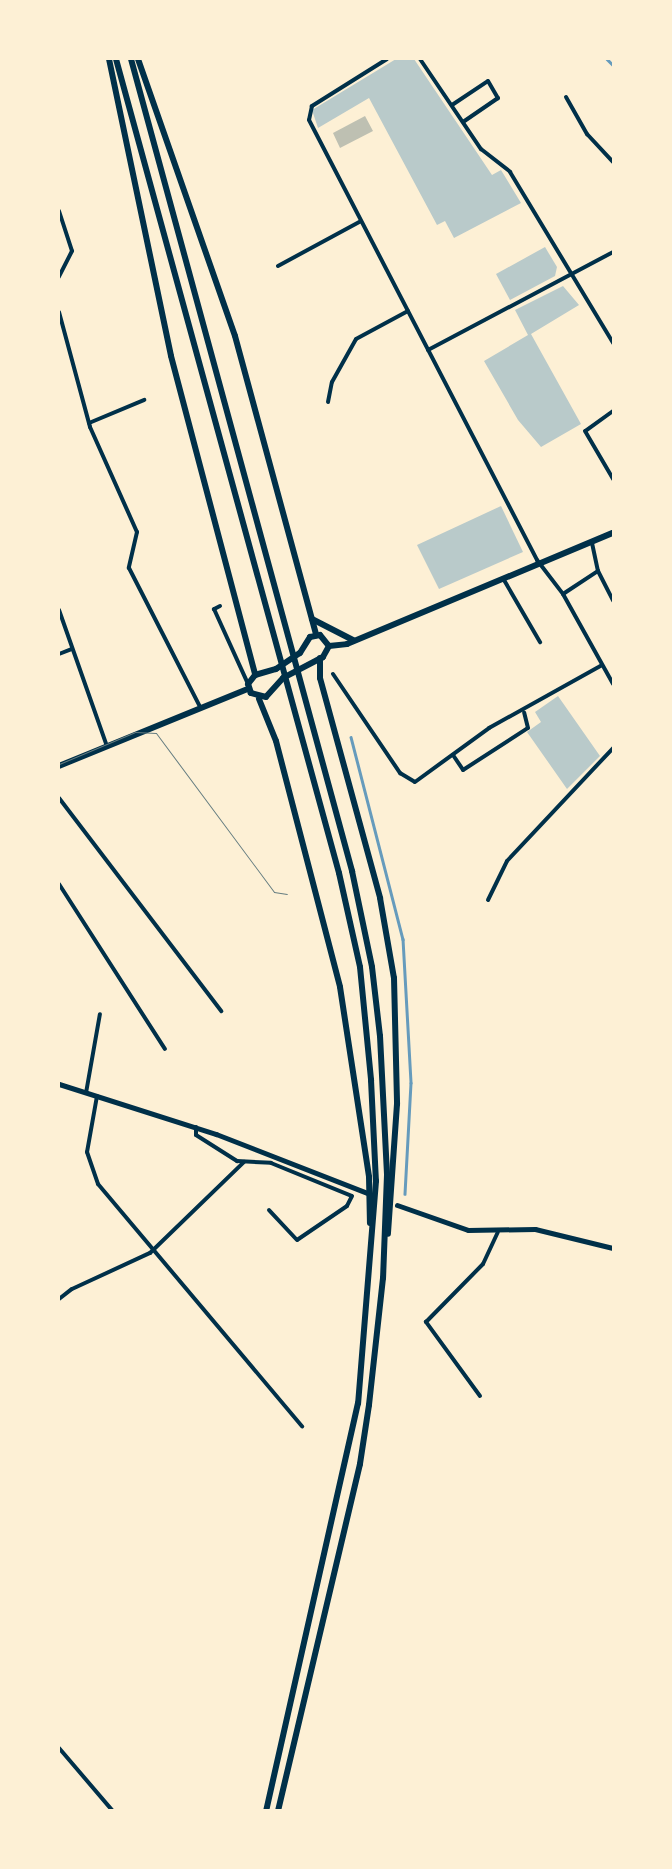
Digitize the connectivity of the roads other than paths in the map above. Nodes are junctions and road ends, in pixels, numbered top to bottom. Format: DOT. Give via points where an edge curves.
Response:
graph roads {
  1 [pos="109,59"];
  2 [pos="116,59"];
  3 [pos="131,59"];
  4 [pos="138,59"];
  5 [pos="376,59"];
  6 [pos="387,59"];
  7 [pos="420,59"];
  8 [pos="379,64"];
  9 [pos="566,96"];
  10 [pos="452,105"];
  11 [pos="464,122"];
  12 [pos="613,162"];
  13 [pos="59,212"];
  14 [pos="361,221"];
  15 [pos="613,252"];
  16 [pos="278,266"];
  17 [pos="570,275"];
  18 [pos="59,276"];
  19 [pos="408,311"];
  20 [pos="59,312"];
  21 [pos="613,343"];
  22 [pos="428,350"];
  23 [pos="144,400"];
  24 [pos="328,402"];
  25 [pos="613,412"];
  26 [pos="89,422"];
  27 [pos="613,479"];
  28 [pos="613,533"];
  29 [pos="592,543"];
  30 [pos="540,564"];
  31 [pos="598,571"];
  32 [pos="504,580"];
  33 [pos="563,594"];
  34 [pos="613,600"];
  35 [pos="220,606"];
  36 [pos="59,610"];
  37 [pos="312,619"];
  38 [pos="316,635"];
  39 [pos="353,640"];
  40 [pos="540,642"];
  41 [pos="329,646"];
  42 [pos="72,649"];
  43 [pos="59,654"];
  44 [pos="320,658"];
  45 [pos="602,665"];
  46 [pos="333,674"];
  47 [pos="255,675"];
  48 [pos="613,684"];
  49 [pos="248,687"];
  50 [pos="259,699"];
  51 [pos="200,707"];
  52 [pos="524,712"];
  53 [pos="107,746"];
  54 [pos="613,748"];
  55 [pos="453,756"];
  56 [pos="59,766"];
  57 [pos="59,798"];
  58 [pos="59,884"];
  59 [pos="488,900"];
  60 [pos="221,1011"];
  61 [pos="100,1014"];
  62 [pos="165,1049"];
  63 [pos="59,1084"];
  64 [pos="86,1093"];
  65 [pos="97,1096"];
  66 [pos="196,1128"];
  67 [pos="244,1162"];
  68 [pos="367,1193"];
  69 [pos="397,1205"];
  70 [pos="269,1210"];
  71 [pos="498,1232"];
  72 [pos="613,1248"];
  73 [pos="153,1250"];
  74 [pos="384,1265"];
  75 [pos="372,1266"];
  76 [pos="59,1299"];
  77 [pos="480,1396"];
  78 [pos="302,1426"];
  79 [pos="59,1748"];
  80 [pos="112,1810"];
  81 [pos="266,1810"];
  82 [pos="278,1810"];
  1 -- 47 [label="main road" via="171,356"];
  2 -- 75 [label="main road" via="284,669 360,967 373,1105"];
  3 -- 74 [label="main road" via="352,871 372,966 385,1106"];
  4 -- 37 [label="main road" via="235,336"];
  5 -- 8 [label="street"];
  6 -- 8 [label="street"];
  7 -- 10 [label="street"];
  8 -- 14 [label="street" via="308,109 312,126"];
  9 -- 12 [label="street" via="587,134"];
  10 -- 11 [label="street"];
  10 -- 11 [label="street" via="488,81 498,98"];
  11 -- 17 [label="street" via="487,156 510,172"];
  13 -- 18 [label="street" via="72,251"];
  14 -- 16 [label="street"];
  14 -- 19 [label="street"];
  15 -- 17 [label="street"];
  17 -- 21 [label="street"];
  17 -- 22 [label="street"];
  19 -- 22 [label="street"];
  19 -- 24 [label="street" via="356,339 332,382"];
  20 -- 26 [label="street"];
  22 -- 30 [label="street"];
  23 -- 26 [label="street"];
  25 -- 27 [label="street" via="586,431"];
  26 -- 51 [label="street" via="137,532 129,568"];
  28 -- 29 [label="main road"];
  29 -- 30 [label="main road"];
  29 -- 31 [label="street"];
  30 -- 32 [label="main road"];
  30 -- 33 [label="street"];
  31 -- 33 [label="street"];
  31 -- 34 [label="street"];
  32 -- 39 [label="main road"];
  32 -- 40 [label="street"];
  33 -- 45 [label="street"];
  35 -- 49 [label="street" via="214,609"];
  36 -- 42 [label="street"];
  37 -- 38 [label="main road"];
  37 -- 39 [label="main road"];
  38 -- 41 [label="main road"];
  38 -- 47 [label="main road" via="276,669"];
  39 -- 41 [label="main road"];
  41 -- 44 [label="main road"];
  42 -- 43 [label="street"];
  42 -- 53 [label="street"];
  44 -- 50 [label="main road" via="307,662"];
  44 -- 74 [label="main road" via="320,678 380,898 394,978 397,1104 392,1209"];
  45 -- 48 [label="street"];
  45 -- 52 [label="street"];
  46 -- 55 [label="street" via="405,780 415,782"];
  47 -- 49 [label="main road"];
  49 -- 50 [label="main road"];
  49 -- 51 [label="main road"];
  50 -- 75 [label="main road" via="276,741 340,987 370,1177"];
  51 -- 53 [label="main road"];
  52 -- 55 [label="street" via="489,728"];
  52 -- 55 [label="street" via="528,728 463,770"];
  53 -- 56 [label="main road"];
  54 -- 59 [label="street" via="507,862"];
  57 -- 60 [label="street"];
  58 -- 62 [label="street"];
  61 -- 64 [label="street"];
  63 -- 64 [label="street"];
  64 -- 65 [label="street"];
  65 -- 66 [label="street"];
  65 -- 73 [label="street" via="89,1166 98,1184"];
  66 -- 67 [label="street" via="196,1135"];
  66 -- 68 [label="street"];
  67 -- 70 [label="street" via="271,1163 352,1196 347,1206 297,1240"];
  67 -- 73 [label="street"];
  69 -- 71 [label="street" via="452,1226"];
  71 -- 72 [label="street" via="535,1229"];
  71 -- 77 [label="street" via="482,1264 426,1322"];
  73 -- 76 [label="street"];
  73 -- 78 [label="street"];
  74 -- 82 [label="main road" via="360,1464"];
  75 -- 81 [label="main road" via="348,1460"];
  79 -- 80 [label="street"];
}
